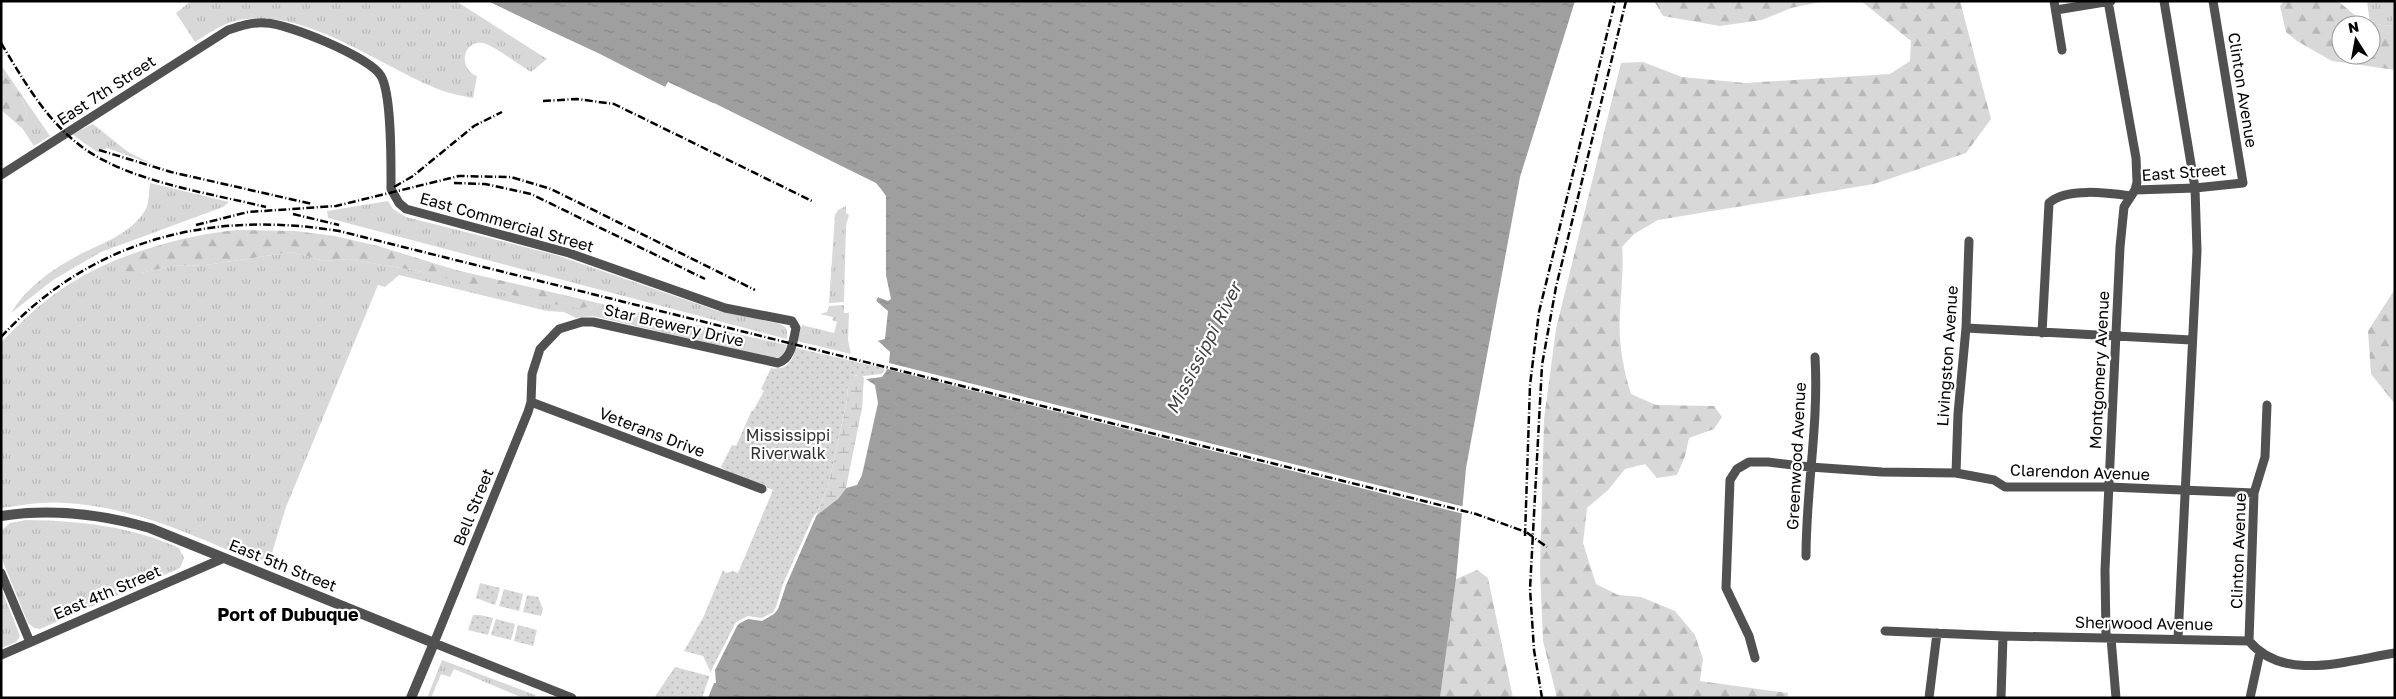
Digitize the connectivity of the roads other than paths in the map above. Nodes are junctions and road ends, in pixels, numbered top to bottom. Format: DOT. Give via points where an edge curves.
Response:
graph roads {
  1 [pos="2109,1"];
  2 [pos="2164,1"];
  3 [pos="2213,1"];
  4 [pos="2055,6"];
  5 [pos="228,30"];
  6 [pos="2062,50"];
  7 [pos="1,175"];
  8 [pos="2243,183"];
  9 [pos="2196,188"];
  10 [pos="2133,193"];
  11 [pos="1969,241"];
  12 [pos="1966,328"];
  13 [pos="559,329"];
  14 [pos="2042,333"];
  15 [pos="2116,337"];
  16 [pos="2191,340"];
  17 [pos="1815,357"];
  18 [pos="782,362"];
  19 [pos="530,402"];
  20 [pos="2267,405"];
  21 [pos="1810,467"];
  22 [pos="1956,473"];
  23 [pos="2109,487"];
  24 [pos="762,489"];
  25 [pos="2185,490"];
  26 [pos="2254,493"];
  27 [pos="1,516"];
  28 [pos="1806,556"];
  29 [pos="224,558"];
  30 [pos="1,573"];
  31 [pos="1885,631"];
  32 [pos="1937,633"];
  33 [pos="2003,636"];
  34 [pos="2108,637"];
  35 [pos="2178,638"];
  36 [pos="2249,641"];
  37 [pos="30,642"];
  38 [pos="434,643"];
  39 [pos="2260,652"];
  40 [pos="2395,652"];
  41 [pos="1,655"];
  42 [pos="1755,658"];
  43 [pos="411,698"];
  44 [pos="572,698"];
  45 [pos="1929,698"];
  46 [pos="2001,698"];
  47 [pos="2116,698"];
  48 [pos="2250,698"];
  1 -- 4 [label="street"];
  1 -- 10 [label="street, Montgomery Avenue" via="2136,158 2137,182"];
  2 -- 9 [label="street"];
  3 -- 8 [label="street, Clinton Avenue"];
  4 -- 6 [label="street"];
  5 -- 7 [label="street, East 7th Street"];
  5 -- 18 [label="street, East Commercial Street" via="251,24 282,25 322,40 373,66 380,74 386,93 391,189 406,209 569,253 725,308 788,319 796,328 790,352"];
  8 -- 9 [label="street, East Street"];
  9 -- 10 [label="street, East Street"];
  9 -- 16 [label="street" via="2197,251"];
  10 -- 14 [label="street, East Street" via="2098,192 2058,197 2049,203"];
  10 -- 15 [label="street, Montgomery Avenue" via="2122,216"];
  11 -- 12 [label="street, Livingston Avenue"];
  12 -- 14 [label="street"];
  12 -- 22 [label="street, Livingston Avenue"];
  13 -- 18 [label="street, Star Brewery Drive" via="593,322 773,363"];
  13 -- 19 [label="street, Bell Street" via="545,342 534,366"];
  14 -- 15 [label="street"];
  15 -- 16 [label="street"];
  15 -- 23 [label="street, Montgomery Avenue"];
  16 -- 25 [label="street"];
  17 -- 21 [label="street, Greenwood Avenue" via="1816,415"];
  19 -- 24 [label="street, Veterans Drive"];
  19 -- 38 [label="street, Bell Street"];
  20 -- 26 [label="street, Clinton Avenue" via="2264,464"];
  21 -- 22 [label="street, Clarendon Avenue"];
  21 -- 28 [label="street, Greenwood Avenue"];
  21 -- 42 [label="street, Clarendon Avenue" via="1749,462 1732,474 1726,588 1749,636"];
  22 -- 23 [label="street, Clarendon Avenue" via="1994,480 2005,487"];
  23 -- 25 [label="street, Clarendon Avenue"];
  23 -- 34 [label="street, Montgomery Avenue" via="2105,570"];
  25 -- 26 [label="street, Clarendon Avenue"];
  25 -- 35 [label="street"];
  26 -- 36 [label="street, Clinton Avenue"];
  27 -- 29 [label="street, East 5th Street" via="58,512 108,517 169,534"];
  29 -- 37 [label="street, East 4th Street"];
  29 -- 38 [label="street, East 5th Street"];
  30 -- 37 [label="street"];
  31 -- 32 [label="street, Sherwood Avenue"];
  32 -- 33 [label="street, Sherwood Avenue"];
  32 -- 45 [label="street"];
  33 -- 34 [label="street, Sherwood Avenue"];
  33 -- 46 [label="street"];
  34 -- 35 [label="street, Sherwood Avenue"];
  34 -- 47 [label="street, Montgomery Avenue"];
  35 -- 36 [label="street, Sherwood Avenue"];
  36 -- 39 [label="street"];
  37 -- 41 [label="street, East 4th Street"];
  38 -- 43 [label="street, Bell Street"];
  38 -- 44 [label="street, East 5th Street"];
  39 -- 40 [label="street" via="2308,667"];
  39 -- 48 [label="street"];
}
